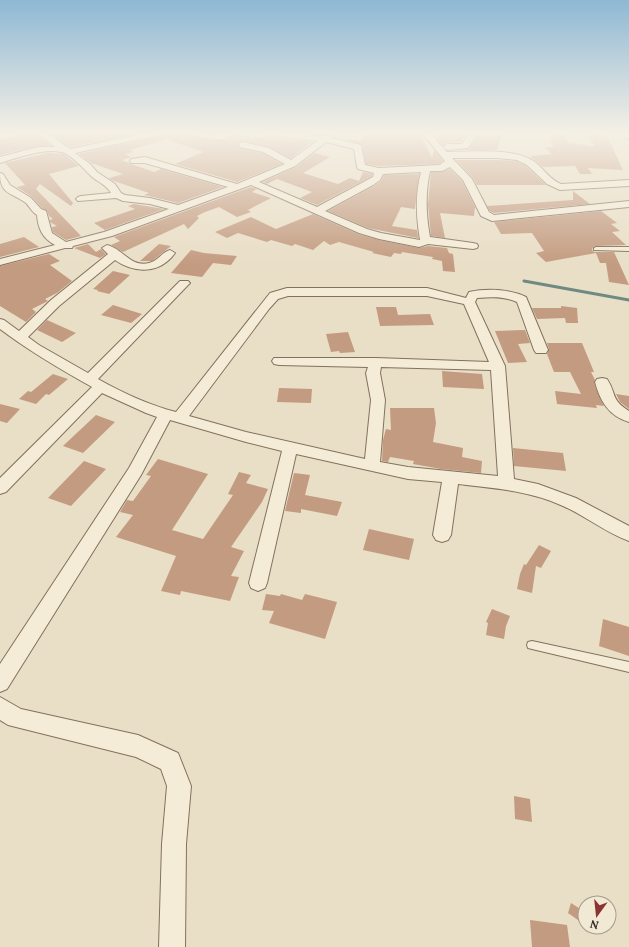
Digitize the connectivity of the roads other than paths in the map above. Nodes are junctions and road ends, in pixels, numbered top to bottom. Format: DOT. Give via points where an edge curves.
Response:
graph roads {
  1 [pos="1,177"];
  2 [pos="99,177"];
  3 [pos="204,177"];
  4 [pos="262,177"];
  5 [pos="377,177"];
  6 [pos="424,177"];
  7 [pos="466,177"];
  8 [pos="547,177"];
  9 [pos="251,182"];
  10 [pos="629,182"];
  11 [pos="237,187"];
  12 [pos="117,195"];
  13 [pos="81,199"];
  14 [pos="629,204"];
  15 [pos="178,208"];
  16 [pos="316,211"];
  17 [pos="95,238"];
  18 [pos="425,240"];
  19 [pos="68,246"];
  20 [pos="474,246"];
  21 [pos="596,249"];
  22 [pos="629,249"];
  23 [pos="170,253"];
  24 [pos="114,254"];
  25 [pos="0,262"];
  26 [pos="184,283"];
  27 [pos="469,302"];
  28 [pos="0,323"];
  29 [pos="20,338"];
  30 [pos="541,350"];
  31 [pos="279,361"];
  32 [pos="376,362"];
  33 [pos="498,366"];
  34 [pos="602,382"];
  35 [pos="96,383"];
  36 [pos="173,416"];
  37 [pos="629,417"];
  38 [pos="290,448"];
  39 [pos="372,466"];
  40 [pos="451,477"];
  41 [pos="506,483"];
  42 [pos="0,488"];
  43 [pos="629,534"];
  44 [pos="442,535"];
  45 [pos="258,583"];
  46 [pos="532,645"];
  47 [pos="629,667"];
  48 [pos="0,682"];
  49 [pos="0,707"];
  50 [pos="172,947"];
  1 -- 19 [label="street" via="8,187 26,198 42,213 43,224 51,238"];
  2 -- 12 [label="street" via="112,186"];
  3 -- 11 [label="street"];
  4 -- 9 [label="street"];
  5 -- 16 [label="street"];
  6 -- 18 [label="street" via="421,214"];
  7 -- 14 [label="street" via="485,214 492,218"];
  8 -- 10 [label="street" via="560,187"];
  9 -- 11 [label="street"];
  9 -- 16 [label="street"];
  11 -- 15 [label="street"];
  12 -- 13 [label="street"];
  12 -- 15 [label="street"];
  15 -- 17 [label="street"];
  16 -- 18 [label="street" via="379,236 419,244"];
  17 -- 19 [label="street"];
  17 -- 24 [label="street"];
  18 -- 20 [label="street"];
  19 -- 25 [label="street"];
  21 -- 22 [label="lane"];
  23 -- 24 [label="street" via="157,265 143,267 128,264"];
  24 -- 29 [label="street" via="55,303"];
  26 -- 35 [label="street"];
  27 -- 30 [label="street" via="473,295 493,294 515,296 522,300"];
  27 -- 33 [label="street"];
  27 -- 36 [label="street" via="427,292 287,292 274,296 218,369"];
  28 -- 29 [label="street"];
  29 -- 35 [label="street"];
  31 -- 32 [label="street"];
  32 -- 33 [label="street"];
  32 -- 39 [label="street" via="373,373 378,400"];
  33 -- 41 [label="street"];
  34 -- 37 [label="street" via="606,399 614,408"];
  35 -- 36 [label="street" via="151,410"];
  35 -- 42 [label="street"];
  36 -- 38 [label="street"];
  36 -- 48 [label="street"];
  38 -- 39 [label="street"];
  38 -- 45 [label="street"];
  39 -- 40 [label="street"];
  40 -- 41 [label="street"];
  40 -- 44 [label="street"];
  41 -- 43 [label="street" via="538,490 570,502"];
  46 -- 47 [label="lane"];
  49 -- 50 [label="street" via="16,718 138,746 170,762 179,786 174,844"];
}
